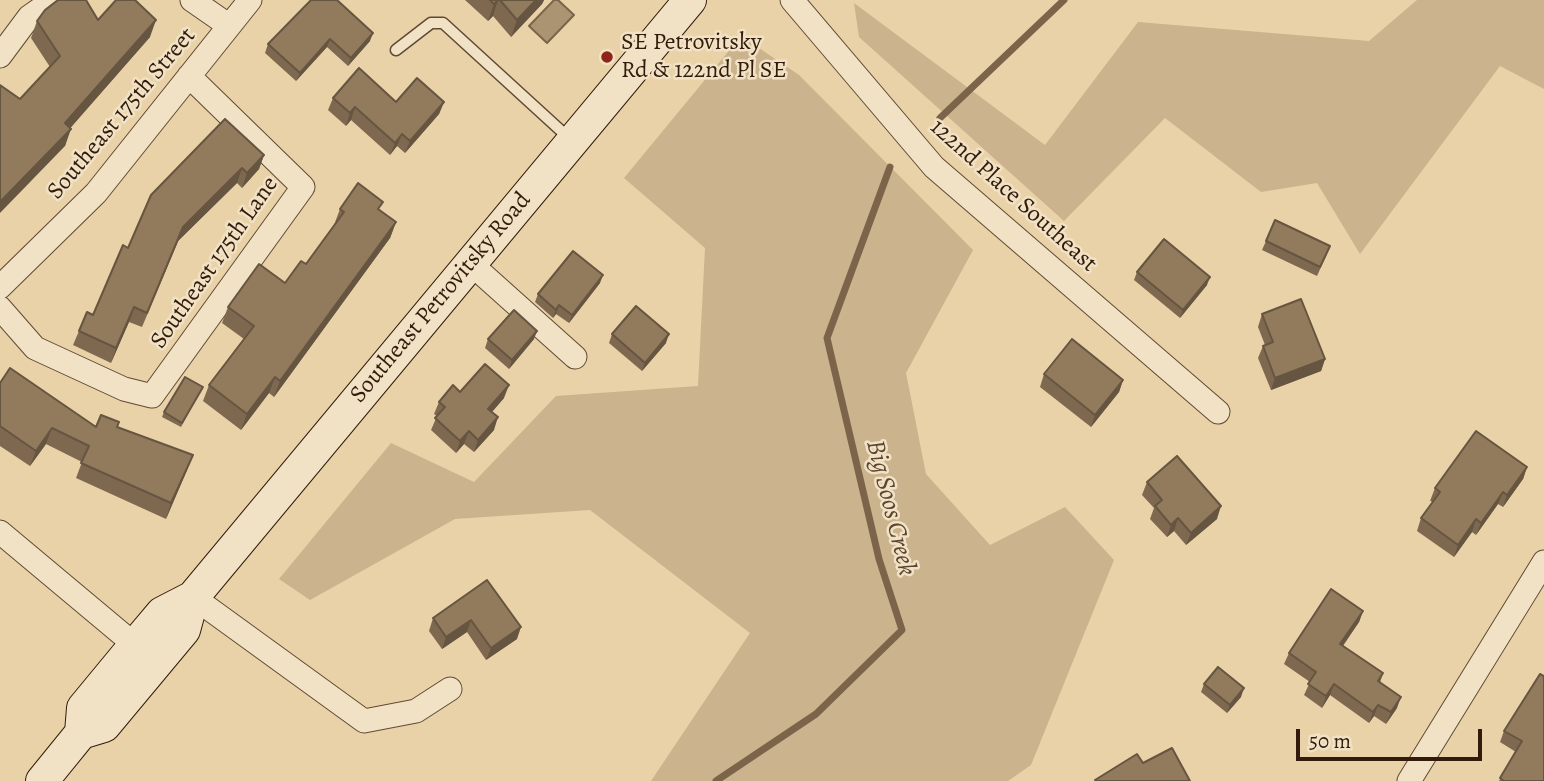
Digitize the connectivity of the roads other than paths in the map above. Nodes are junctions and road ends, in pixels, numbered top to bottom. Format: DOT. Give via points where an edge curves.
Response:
graph roads {
  1 [pos="53,0"];
  2 [pos="192,0"];
  3 [pos="250,0"];
  4 [pos="691,0"];
  5 [pos="792,0"];
  6 [pos="228,25"];
  7 [pos="396,50"];
  8 [pos="0,56"];
  9 [pos="189,76"];
  10 [pos="572,141"];
  11 [pos="470,263"];
  12 [pos="0,287"];
  13 [pos="0,308"];
  14 [pos="575,357"];
  15 [pos="1218,412"];
  16 [pos="0,532"];
  17 [pos="1544,562"];
  18 [pos="193,597"];
  19 [pos="135,645"];
  20 [pos="450,689"];
  21 [pos="81,733"];
  22 [pos="42,781"];
  23 [pos="1409,781"];
  1 -- 8 [label="street" via="29,17"];
  2 -- 6 [label="street"];
  3 -- 6 [label="street, Southeast 175th Street"];
  4 -- 10 [label="main road, Southeast Petrovitsky Road"];
  5 -- 15 [label="street, 122nd Place Southeast" via="934,167"];
  6 -- 9 [label="street, Southeast 175th Street"];
  7 -- 10 [label="lane" via="431,23 443,23"];
  9 -- 12 [label="street, Southeast 175th Street" via="96,193"];
  9 -- 13 [label="street, Southeast 175th Lane" via="303,187 152,396 124,389 35,348"];
  10 -- 11 [label="main road, Southeast Petrovitsky Road"];
  11 -- 14 [label="street"];
  11 -- 18 [label="main road, Southeast Petrovitsky Road"];
  16 -- 19 [label="street"];
  17 -- 23 [label="street"];
  18 -- 19 [label="main road, Southeast Petrovitsky Road" via="162,613"];
  18 -- 20 [label="street" via="364,721 416,711"];
  18 -- 21 [label="main road, Southeast Petrovitsky Road" via="184,630 104,726"];
  19 -- 21 [label="main road, Southeast Petrovitsky Road" via="83,708"];
  21 -- 22 [label="main road, Southeast Petrovitsky Road"];
}
